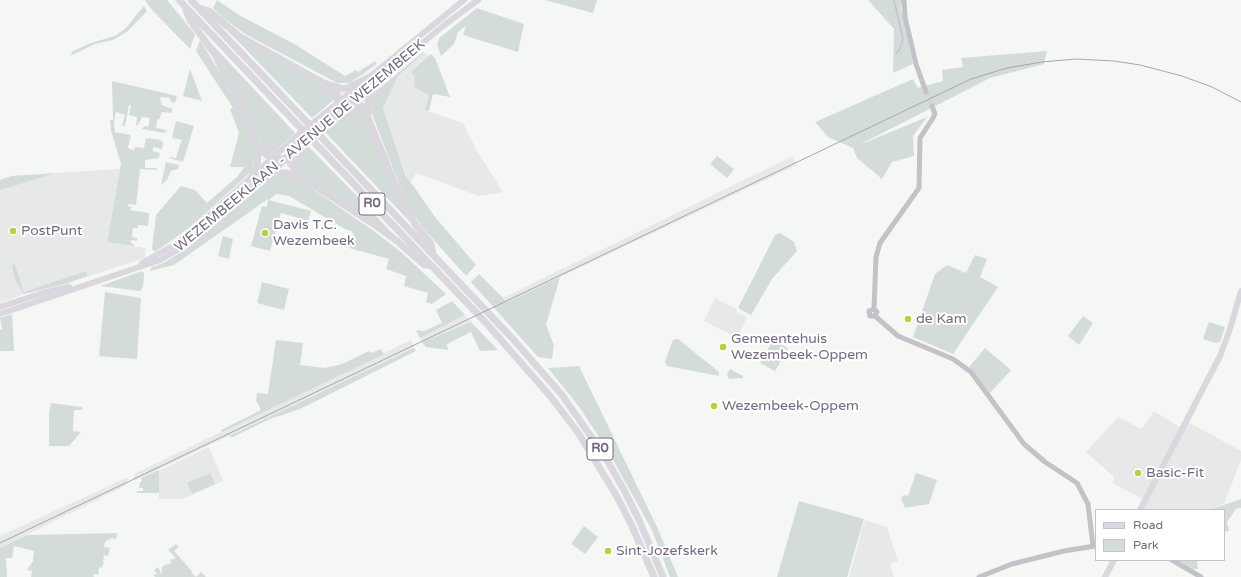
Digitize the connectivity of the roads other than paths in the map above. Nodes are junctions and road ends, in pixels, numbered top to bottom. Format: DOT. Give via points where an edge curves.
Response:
graph roads {
  1 [pos="179,0"];
  2 [pos="191,0"];
  3 [pos="464,0"];
  4 [pos="478,0"];
  5 [pos="904,0"];
  6 [pos="205,12"];
  7 [pos="203,32"];
  8 [pos="370,77"];
  9 [pos="378,80"];
  10 [pos="324,83"];
  11 [pos="926,92"];
  12 [pos="339,101"];
  13 [pos="355,101"];
  14 [pos="932,106"];
  15 [pos="368,115"];
  16 [pos="307,124"];
  17 [pos="318,135"];
  18 [pos="257,143"];
  19 [pos="289,157"];
  20 [pos="271,159"];
  21 [pos="301,177"];
  22 [pos="252,182"];
  23 [pos="433,254"];
  24 [pos="432,266"];
  25 [pos="1241,291"];
  26 [pos="0,307"];
  27 [pos="0,314"];
  28 [pos="1141,509"];
  29 [pos="1095,546"];
  30 [pos="1113,561"];
  31 [pos="1174,561"];
  32 [pos="654,577"];
  33 [pos="663,577"];
  34 [pos="979,577"];
  35 [pos="1105,577"];
  36 [pos="1201,577"];
  1 -- 7 [label="highway, R0"];
  2 -- 6 [label="highway, R0"];
  3 -- 8 [label="main road, WEZEMBEEKLAAN - AVENUE DE WEZEMBEEK"];
  4 -- 9 [label="main road, WEZEMBEEKLAAN - AVENUE DE WEZEMBEEK"];
  5 -- 11 [label="street" via="905,17 916,64"];
  6 -- 10 [label="highway" via="239,36"];
  6 -- 16 [label="highway, R0"];
  7 -- 18 [label="highway"];
  7 -- 24 [label="highway, R0" via="300,128"];
  8 -- 10 [label="highway" via="343,89"];
  8 -- 12 [label="main road, WEZEMBEEKLAAN - AVENUE DE WEZEMBEEK"];
  9 -- 13 [label="main road, WEZEMBEEKLAAN - AVENUE DE WEZEMBEEK"];
  9 -- 15 [label="highway" via="368,96"];
  10 -- 12 [label="highway" via="335,91"];
  12 -- 13 [label="highway"];
  12 -- 16 [label="main road, WEZEMBEEKLAAN - AVENUE DE WEZEMBEEK"];
  12 -- 17 [label="highway" via="336,112"];
  13 -- 15 [label="highway"];
  13 -- 17 [label="main road, WEZEMBEEKLAAN - AVENUE DE WEZEMBEEK"];
  14 -- 29 [label="street" via="935,114 920,138 919,188 880,243 876,258 874,309 877,312 874,316 898,336 953,359 971,372 1024,444 1045,462 1073,479 1080,488 1088,504"];
  15 -- 23 [label="highway" via="398,194 415,224 431,244"];
  16 -- 17 [label="highway, R0"];
  16 -- 19 [label="highway" via="303,135 292,146"];
  16 -- 20 [label="main road, WEZEMBEEKLAAN - AVENUE DE WEZEMBEEK"];
  17 -- 19 [label="main road, WEZEMBEEKLAAN - AVENUE DE WEZEMBEEK"];
  17 -- 23 [label="highway, R0"];
  18 -- 20 [label="highway"];
  18 -- 22 [label="highway" via="259,160"];
  19 -- 20 [label="highway"];
  19 -- 21 [label="highway" via="293,168"];
  19 -- 22 [label="main road, WEZEMBEEKLAAN - AVENUE DE WEZEMBEEK"];
  20 -- 22 [label="main road, WEZEMBEEKLAAN - AVENUE DE WEZEMBEEK"];
  21 -- 22 [label="highway" via="276,173"];
  21 -- 24 [label="highway" via="372,223 423,264"];
  22 -- 26 [label="main road, WEZEMBEEKLAAN - AVENUE DE WEZEMBEEK" via="178,243 148,260 64,289"];
  22 -- 27 [label="main road, WEZEMBEEKLAAN - AVENUE DE WEZEMBEEK" via="185,244 160,260"];
  23 -- 33 [label="highway, R0" via="539,367 576,413 604,455 640,520"];
  24 -- 32 [label="highway, R0" via="520,360 573,425 616,495"];
  25 -- 28 [label="main road" via="1220,356"];
  29 -- 34 [label="street" via="1012,564"];
  30 -- 35 [label="main road"];
  31 -- 36 [label="street"];
}
